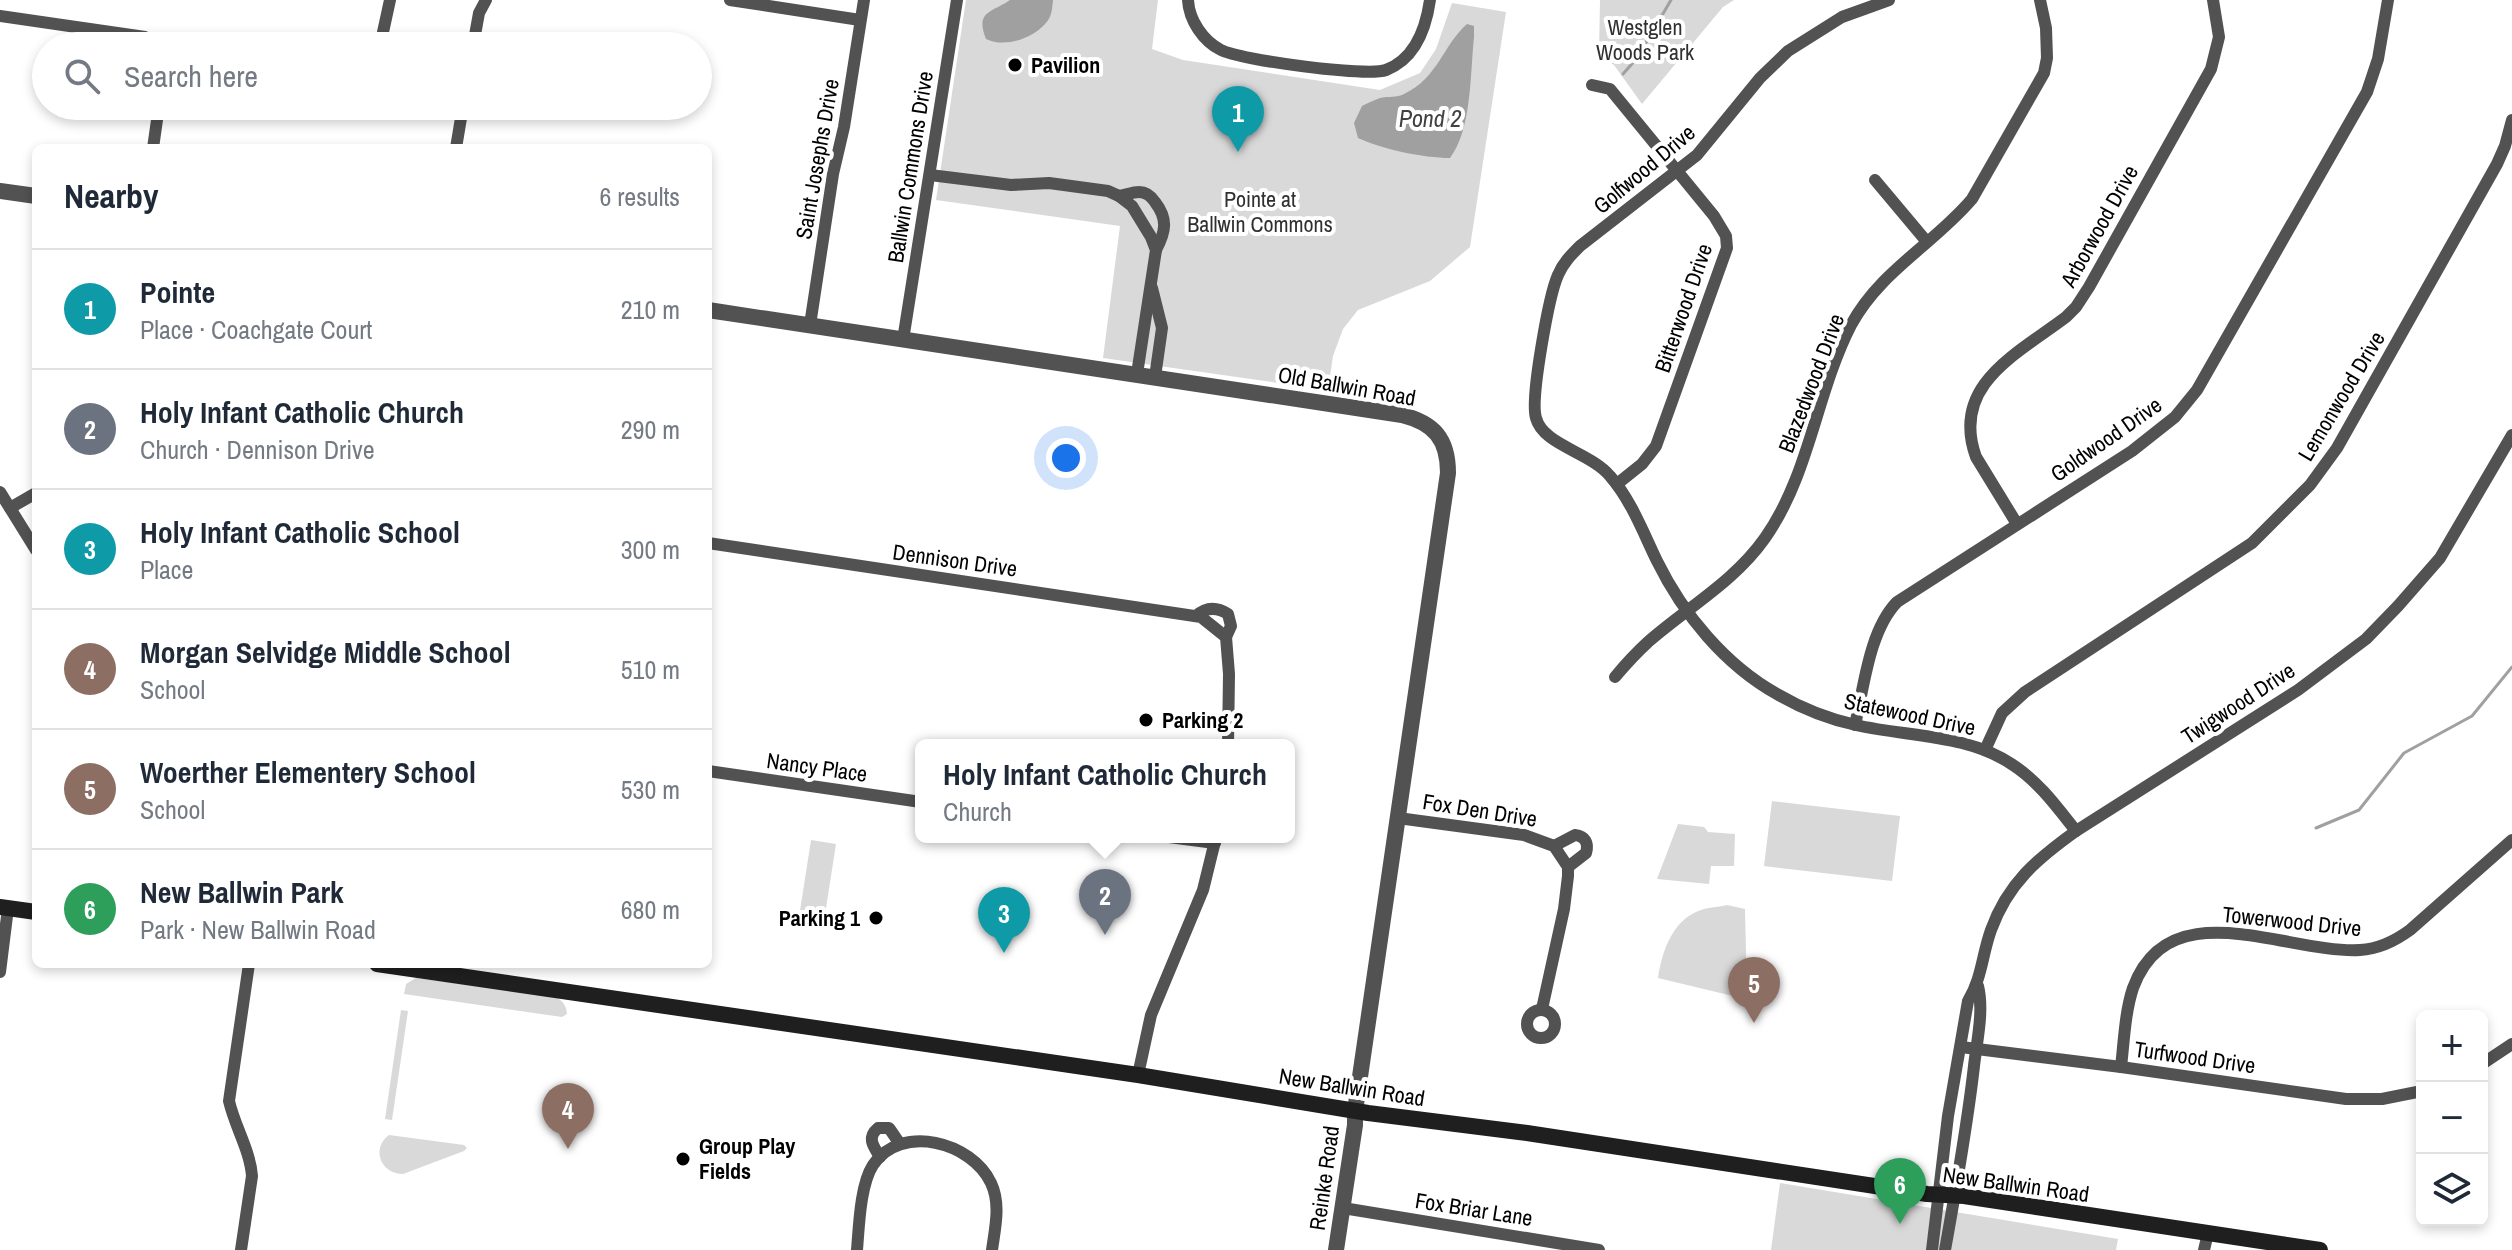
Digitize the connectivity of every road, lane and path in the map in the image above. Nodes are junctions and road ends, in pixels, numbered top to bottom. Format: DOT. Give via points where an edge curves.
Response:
graph roads {
  1 [pos="390,0"];
  2 [pos="486,0"];
  3 [pos="730,0"];
  4 [pos="864,0"];
  5 [pos="957,0"];
  6 [pos="1188,0"];
  7 [pos="1430,0"];
  8 [pos="1889,0"];
  9 [pos="2040,0"];
  10 [pos="2213,0"];
  11 [pos="2388,0"];
  12 [pos="0,16"];
  13 [pos="860,20"];
  14 [pos="110,32"];
  15 [pos="383,32"];
  16 [pos="476,32"];
  17 [pos="1592,85"];
  18 [pos="157,120"];
  19 [pos="461,120"];
  20 [pos="2512,120"];
  21 [pos="154,144"];
  22 [pos="457,144"];
  23 [pos="1677,173"];
  24 [pos="930,175"];
  25 [pos="1875,180"];
  26 [pos="0,191"];
  27 [pos="32,195"];
  28 [pos="1119,196"];
  29 [pos="1927,242"];
  30 [pos="1156,250"];
  31 [pos="1151,285"];
  32 [pos="712,311"];
  33 [pos="810,325"];
  34 [pos="903,340"];
  35 [pos="1137,374"];
  36 [pos="1155,377"];
  37 [pos="1546,435"];
  38 [pos="2512,435"];
  39 [pos="1617,484"];
  40 [pos="0,492"];
  41 [pos="32,495"];
  42 [pos="10,508"];
  43 [pos="2017,524"];
  44 [pos="32,544"];
  45 [pos="712,544"];
  46 [pos="1688,613"];
  47 [pos="1196,616"];
  48 [pos="1226,637"];
  49 [pos="1615,677"];
  50 [pos="1855,725"];
  51 [pos="1228,739"];
  52 [pos="1985,750"];
  53 [pos="712,772"];
  54 [pos="915,801"];
  55 [pos="1398,818"];
  56 [pos="2076,831"];
  57 [pos="2512,840"];
  58 [pos="1215,843"];
  59 [pos="1554,846"];
  60 [pos="1568,867"];
  61 [pos="4,907"];
  62 [pos="32,911"];
  63 [pos="248,968"];
  64 [pos="404,968"];
  65 [pos="0,972"];
  66 [pos="1978,986"];
  67 [pos="1542,1009"];
  68 [pos="2512,1044"];
  69 [pos="1961,1047"];
  70 [pos="1976,1049"];
  71 [pos="2488,1060"];
  72 [pos="2121,1067"];
  73 [pos="1138,1075"];
  74 [pos="2416,1093"];
  75 [pos="1355,1111"];
  76 [pos="900,1144"];
  77 [pos="880,1157"];
  78 [pos="1937,1194"];
  79 [pos="1956,1196"];
  80 [pos="1343,1208"];
  81 [pos="2208,1233"];
  82 [pos="241,1250"];
  83 [pos="857,1250"];
  84 [pos="992,1250"];
  85 [pos="1336,1250"];
  86 [pos="1599,1250"];
  87 [pos="1932,1250"];
  88 [pos="1945,1250"];
  89 [pos="2204,1250"];
  90 [pos="2320,1250"];
  1 -- 15 [label="street"];
  2 -- 16 [label="street"];
  3 -- 13 [label="street"];
  4 -- 13 [label="street, Saint Josephs Drive"];
  5 -- 24 [label="street, Ballwin Commons Drive"];
  6 -- 7 [label="street" via="1199,30 1221,50 1373,72 1386,70 1415,48"];
  8 -- 23 [label="street, Golfwood Drive" via="1842,17 1788,51"];
  9 -- 29 [label="street, Blazedwood Drive" via="2047,58 2038,86 1972,199"];
  10 -- 43 [label="street, Arborwood Drive" via="2219,37 2211,69 2089,287 2066,317 1985,380 1975,399 1969,420 1972,446"];
  11 -- 43 [label="street, Goldwood Drive" via="2367,92 2207,376 2158,431"];
  12 -- 14 [label="street"];
  13 -- 33 [label="street, Saint Josephs Drive"];
  17 -- 23 [label="street, Bitterwood Drive" via="1610,89"];
  18 -- 21 [label="street"];
  19 -- 22 [label="street"];
  20 -- 52 [label="street, Lemonwood Drive" via="2497,164 2337,448 2310,485 2252,543 2019,697 2002,713"];
  23 -- 37 [label="street, Golfwood Drive" via="1580,246 1559,273 1549,304 1535,402 1537,422"];
  23 -- 39 [label="street, Bitterwood Drive" via="1721,226 1727,248 1656,446"];
  24 -- 28 [label="street" via="1011,185 1049,183"];
  24 -- 34 [label="street, Ballwin Commons Drive"];
  25 -- 29 [label="street"];
  26 -- 27 [label="street"];
  28 -- 30 [label="street" via="1132,206"];
  28 -- 30 [label="street" via="1140,191 1158,205 1166,220"];
  29 -- 46 [label="street, Blazedwood Drive" via="1885,278 1850,327 1795,481 1766,537 1735,574"];
  30 -- 31 [label="street"];
  31 -- 35 [label="street"];
  31 -- 36 [label="street" via="1162,328"];
  32 -- 33 [label="street, Old Ballwin Road"];
  33 -- 34 [label="street, Old Ballwin Road"];
  34 -- 35 [label="street, Old Ballwin Road"];
  35 -- 36 [label="street, Old Ballwin Road"];
  36 -- 55 [label="street, Old Ballwin Road" via="1402,415 1424,423 1444,443 1448,473"];
  37 -- 39 [label="street, Statewood Drive" via="1597,463"];
  38 -- 56 [label="street, Twigwood Drive" via="2440,558 2366,639 2298,690"];
  39 -- 46 [label="street, Statewood Drive"];
  40 -- 42 [label="street"];
  41 -- 42 [label="street"];
  42 -- 44 [label="street"];
  43 -- 50 [label="street, Goldwood Drive" via="1889,610 1876,637"];
  45 -- 47 [label="street, Dennison Drive"];
  46 -- 49 [label="street, Blazedwood Drive"];
  46 -- 50 [label="street, Statewood Drive" via="1736,665 1764,686 1806,709"];
  47 -- 48 [label="street, Dennison Drive"];
  47 -- 48 [label="street, Dennison Drive" via="1213,608 1228,614 1231,626"];
  48 -- 51 [label="street, Dennison Drive"];
  50 -- 52 [label="street, Statewood Drive"];
  52 -- 56 [label="street, Statewood Drive" via="2037,784"];
  53 -- 54 [label="street, Nancy Place"];
  55 -- 59 [label="street, Fox Den Drive" via="1524,835"];
  55 -- 75 [label="street, Old Ballwin Road"];
  56 -- 66 [label="street, Twigwood Drive" via="2029,867 2008,895 1991,931"];
  57 -- 72 [label="street, Towerwood Drive" via="2410,930 2376,948 2344,950 2220,932 2172,941 2149,960 2133,988"];
  58 -- 73 [label="street" via="1203,890 1151,1015"];
  59 -- 60 [label="street, Fox Den Drive"];
  59 -- 60 [label="street, Fox Den Drive" via="1575,835 1584,838 1586,853"];
  60 -- 67 [label="street, Fox Den Drive"];
  61 -- 62 [label="main road"];
  61 -- 65 [label="street"];
  63 -- 82 [label="street" via="229,1101 252,1176"];
  64 -- 73 [label="main road, New Ballwin Road"];
  66 -- 69 [label="street, Twigwood Drive" via="1968,1001"];
  66 -- 70 [label="street, Twigwood Drive"];
  68 -- 71 [label="street"];
  69 -- 70 [label="street, Turfwood Drive"];
  69 -- 78 [label="street, Twigwood Drive"];
  70 -- 72 [label="street, Turfwood Drive"];
  70 -- 79 [label="street, Twigwood Drive"];
  72 -- 74 [label="street, Turfwood Drive" via="2346,1099"];
  73 -- 75 [label="main road, New Ballwin Road"];
  75 -- 78 [label="main road, New Ballwin Road"];
  75 -- 80 [label="street, Reinke Road"];
  76 -- 77 [label="street"];
  76 -- 77 [label="street" via="889,1128 878,1128 871,1142"];
  76 -- 84 [label="street" via="943,1146 978,1164 997,1203"];
  77 -- 83 [label="street" via="866,1182"];
  78 -- 79 [label="main road, New Ballwin Road"];
  78 -- 87 [label="street, Twigwood Drive"];
  79 -- 81 [label="main road, New Ballwin Road"];
  79 -- 88 [label="street, Twigwood Drive"];
  80 -- 85 [label="street, Reinke Road"];
  80 -- 86 [label="street, Fox Briar Lane"];
  81 -- 89 [label="street"];
  81 -- 90 [label="main road, New Ballwin Road"];
}
